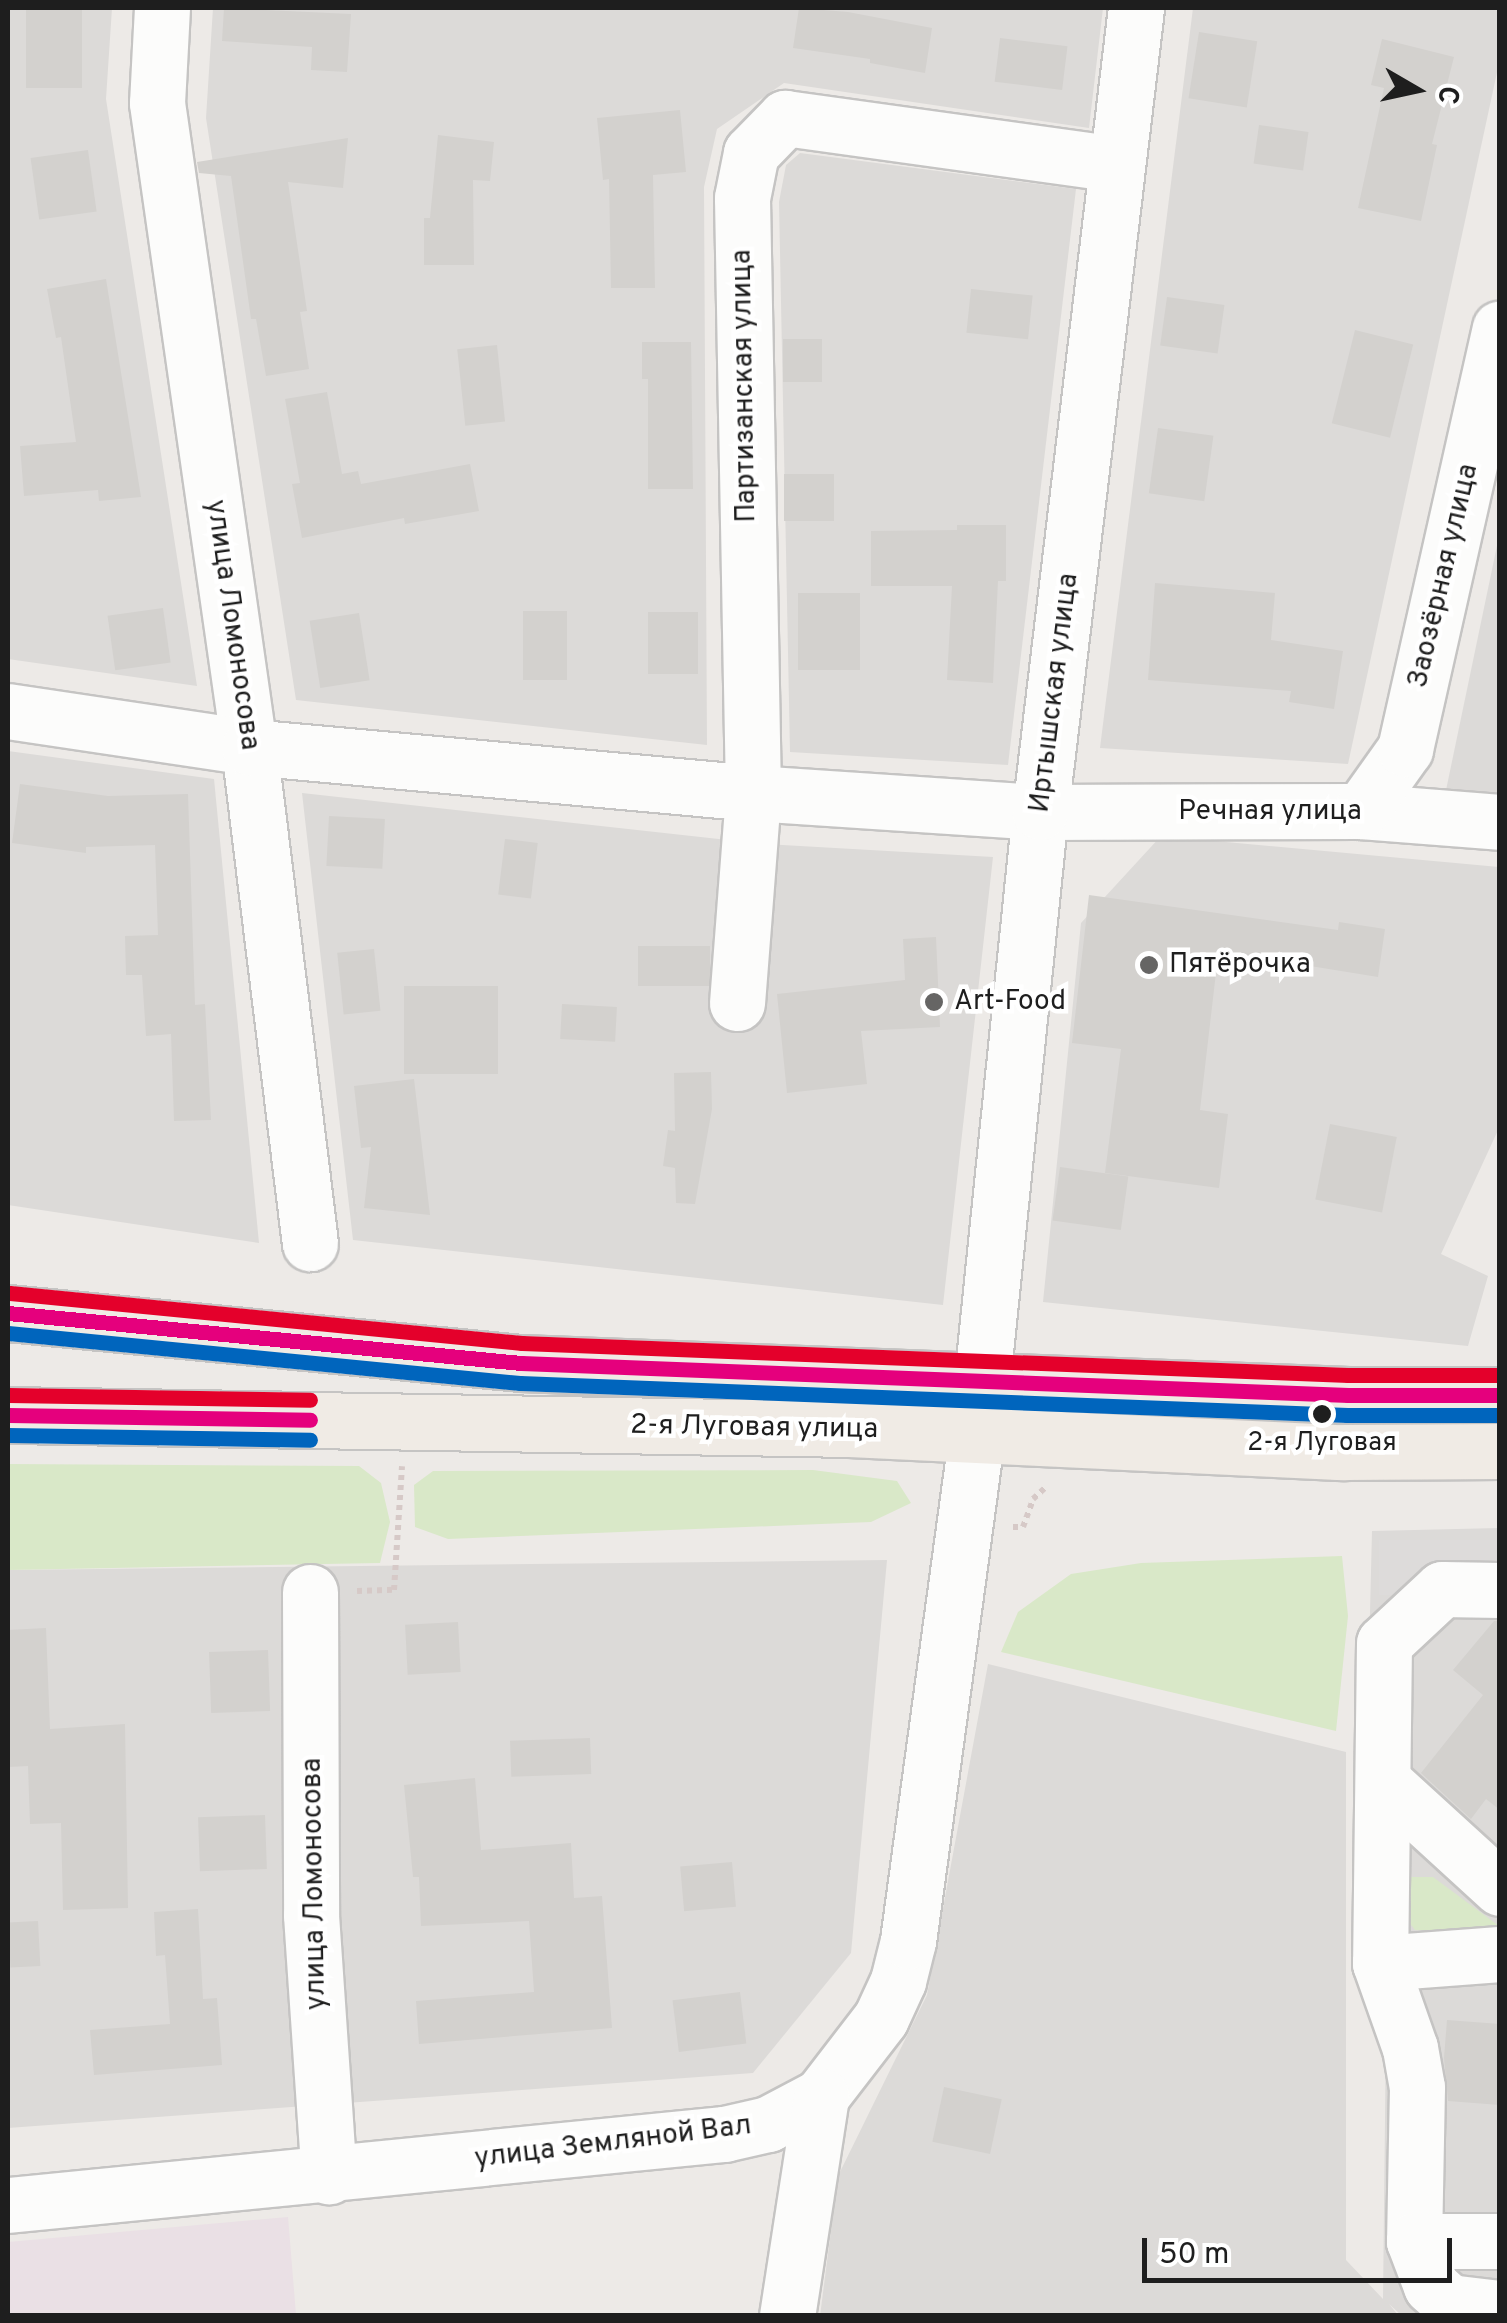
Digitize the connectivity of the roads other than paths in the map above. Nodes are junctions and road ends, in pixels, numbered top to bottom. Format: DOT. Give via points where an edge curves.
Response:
graph roads {
  1 [pos="162,8"];
  2 [pos="1136,8"];
  3 [pos="1117,164"];
  4 [pos="1500,330"];
  5 [pos="8,711"];
  6 [pos="250,748"];
  7 [pos="752,794"];
  8 [pos="1360,811"];
  9 [pos="1040,812"];
  10 [pos="1500,822"];
  11 [pos="738,1003"];
  12 [pos="310,1244"];
  13 [pos="8,1313"];
  14 [pos="982,1380"];
  15 [pos="1500,1395"];
  16 [pos="8,1414"];
  17 [pos="977,1433"];
  18 [pos="1500,1452"];
  19 [pos="1500,1590"];
  20 [pos="310,1592"];
  21 [pos="1384,1782"];
  22 [pos="1500,1888"];
  23 [pos="1500,1954"];
  24 [pos="1380,1963"];
  25 [pos="821,2096"];
  26 [pos="328,2176"];
  27 [pos="8,2205"];
  28 [pos="1414,2241"];
  29 [pos="1500,2241"];
  30 [pos="1500,2308"];
  31 [pos="786,2316"];
  1 -- 6 [label="street, улица Ломоносова" via="157,103"];
  2 -- 3 [label="street, Иртышская улица"];
  3 -- 7 [label="street, Партизанская улица" via="785,118 751,153 742,198"];
  3 -- 9 [label="street, Иртышская улица"];
  4 -- 8 [label="street, Заозёрная улица" via="1405,749"];
  5 -- 6 [label="street, Речная улица"];
  6 -- 7 [label="street, Речная улица"];
  6 -- 12 [label="street, улица Ломоносова"];
  7 -- 9 [label="street, Речная улица"];
  7 -- 11 [label="street, Партизанская улица"];
  8 -- 9 [label="street, Речная улица"];
  8 -- 10 [label="street, Речная улица"];
  9 -- 14 [label="street, Иртышская улица"];
  13 -- 14 [label="main road, 2-я Луговая улица" via="502,1362"];
  14 -- 15 [label="main road, 2-я Луговая улица"];
  14 -- 17 [label="main road"];
  16 -- 17 [label="main road, 2-я Луговая улица"];
  17 -- 18 [label="main road, 2-я Луговая улица" via="1344,1452"];
  17 -- 25 [label="street, улица Земляной Вал" via="908,1941 881,2018"];
  19 -- 21 [label="street" via="1442,1590 1384,1643"];
  20 -- 26 [label="street, улица Ломоносова" via="311,1915"];
  21 -- 22 [label="street"];
  21 -- 24 [label="street"];
  23 -- 24 [label="street"];
  24 -- 28 [label="street" via="1416,2086"];
  25 -- 26 [label="street, улица Земляной Вал" via="768,2124 724,2134"];
  25 -- 31 [label="street"];
  26 -- 27 [label="street, улица Земляной Вал"];
  28 -- 29 [label="street"];
  28 -- 30 [label="street" via="1431,2286 1449,2302"];
}
